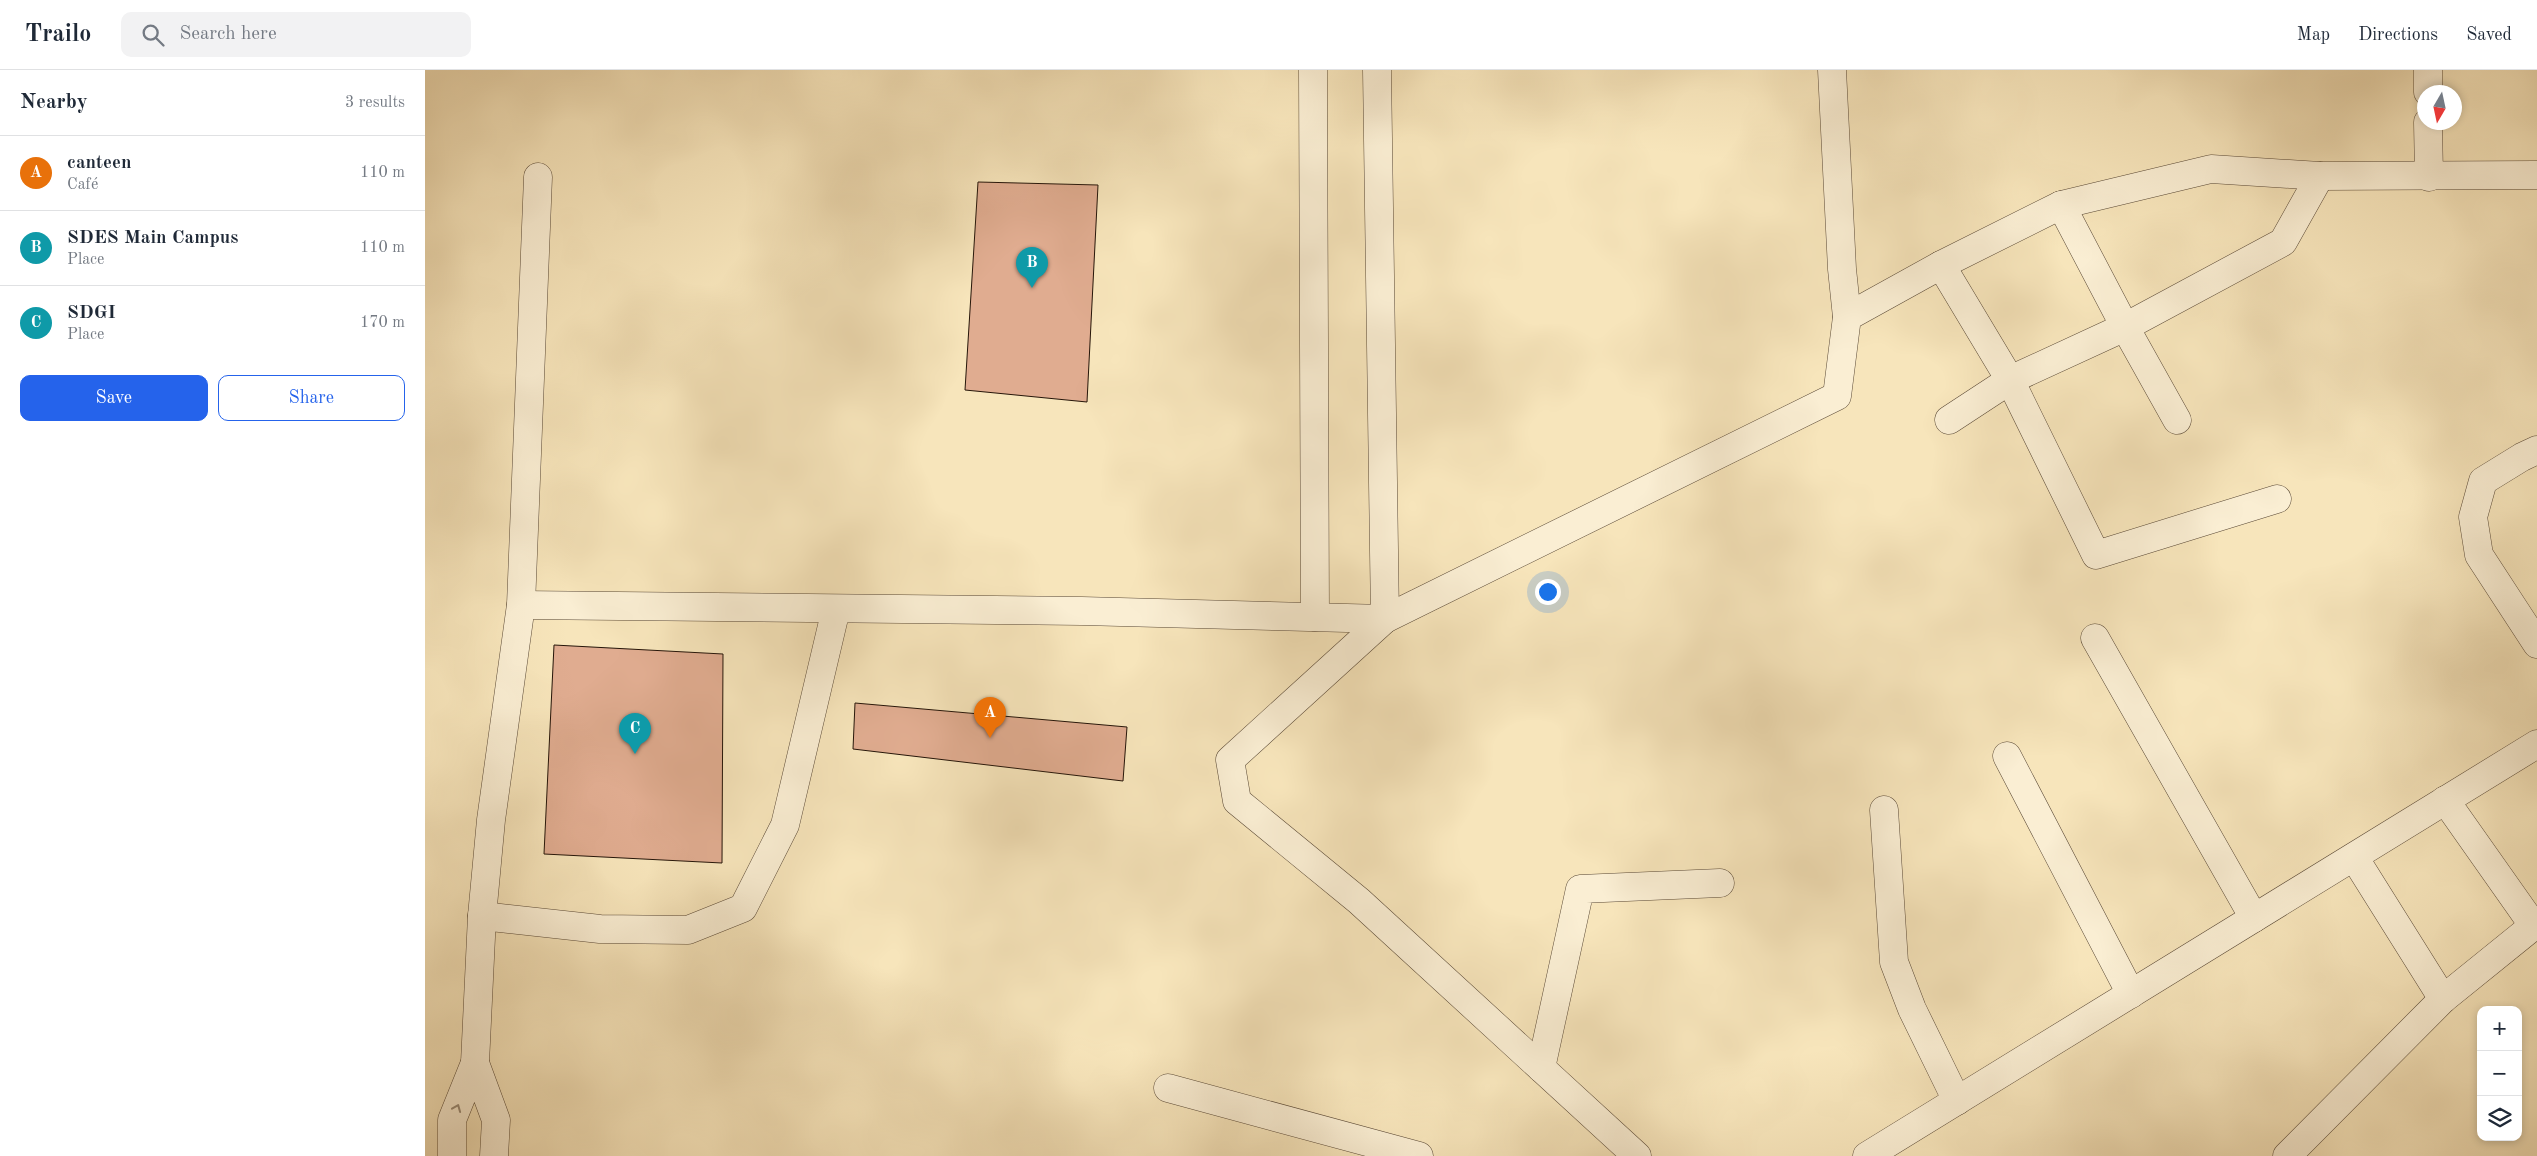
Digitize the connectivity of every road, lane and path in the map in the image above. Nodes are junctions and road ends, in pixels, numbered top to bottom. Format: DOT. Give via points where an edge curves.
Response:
graph roads {
  1 [pos="1313,70"];
  2 [pos="1377,70"];
  3 [pos="1831,70"];
  4 [pos="2428,70"];
  5 [pos="2428,85"];
  6 [pos="2429,130"];
  7 [pos="2537,175"];
  8 [pos="2320,176"];
  9 [pos="538,177"];
  10 [pos="2429,177"];
  11 [pos="2061,205"];
  12 [pos="1941,265"];
  13 [pos="1847,317"];
  14 [pos="2125,327"];
  15 [pos="2010,380"];
  16 [pos="1949,420"];
  17 [pos="2177,420"];
  18 [pos="2537,450"];
  19 [pos="2277,499"];
  20 [pos="521,605"];
  21 [pos="836,608"];
  22 [pos="1315,617"];
  23 [pos="1385,619"];
  24 [pos="2095,638"];
  25 [pos="2537,644"];
  26 [pos="2537,744"];
  27 [pos="2007,756"];
  28 [pos="2445,800"];
  29 [pos="1883,810"];
  30 [pos="2354,857"];
  31 [pos="1720,883"];
  32 [pos="482,916"];
  33 [pos="2254,918"];
  34 [pos="2535,924"];
  35 [pos="2131,994"];
  36 [pos="2443,999"];
  37 [pos="475,1063"];
  38 [pos="1541,1068"];
  39 [pos="1168,1088"];
  40 [pos="1957,1101"];
  41 [pos="452,1156"];
  42 [pos="494,1156"];
  43 [pos="1419,1156"];
  44 [pos="1637,1156"];
  45 [pos="1867,1156"];
  46 [pos="2288,1156"];
  1 -- 22 [label="street"];
  2 -- 23 [label="street"];
  3 -- 13 [label="street"];
  4 -- 5 [label="street"];
  6 -- 10 [label="street"];
  7 -- 10 [label="street"];
  8 -- 10 [label="street"];
  8 -- 11 [label="street" via="2211,169"];
  8 -- 14 [label="street" via="2283,242"];
  9 -- 20 [label="street"];
  11 -- 12 [label="street"];
  11 -- 14 [label="street"];
  12 -- 13 [label="street"];
  12 -- 15 [label="street"];
  13 -- 23 [label="street" via="1837,396"];
  14 -- 15 [label="street"];
  14 -- 17 [label="street"];
  15 -- 16 [label="street"];
  15 -- 19 [label="street" via="2097,555"];
  18 -- 25 [label="street" via="2483,481 2473,517 2479,555"];
  20 -- 21 [label="street"];
  20 -- 32 [label="street" via="491,820"];
  21 -- 22 [label="street"];
  21 -- 32 [label="street" via="785,825 743,908 688,930 600,929"];
  22 -- 23 [label="street"];
  23 -- 38 [label="street" via="1230,760 1237,801 1359,901"];
  24 -- 33 [label="street"];
  26 -- 28 [label="street"];
  27 -- 35 [label="street"];
  28 -- 30 [label="street"];
  28 -- 34 [label="street"];
  29 -- 40 [label="street" via="1894,962 1911,1009"];
  30 -- 33 [label="street"];
  30 -- 36 [label="street"];
  31 -- 38 [label="street" via="1581,888"];
  32 -- 37 [label="street"];
  33 -- 35 [label="street"];
  34 -- 36 [label="street"];
  35 -- 40 [label="street"];
  36 -- 46 [label="street"];
  41 -- 37 [label="street, one-way" via="452,1120"];
  37 -- 42 [label="street" via="496,1120"];
  38 -- 44 [label="street"];
  39 -- 43 [label="street"];
  40 -- 45 [label="street"];
}
